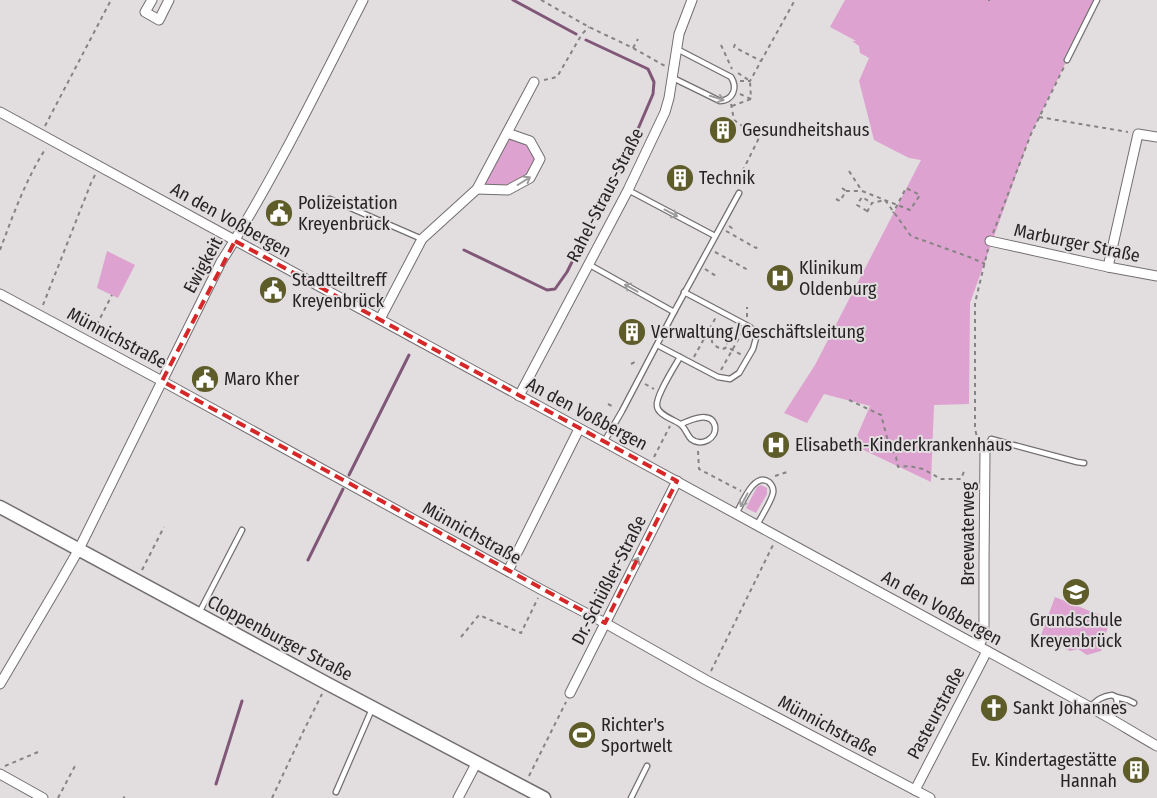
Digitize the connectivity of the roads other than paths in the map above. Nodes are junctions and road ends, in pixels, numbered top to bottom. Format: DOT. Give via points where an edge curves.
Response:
graph roads {
  1 [pos="152,0"];
  2 [pos="169,0"];
  3 [pos="363,0"];
  4 [pos="692,0"];
  5 [pos="1097,0"];
  6 [pos="676,49"];
  7 [pos="1067,60"];
  8 [pos="673,74"];
  9 [pos="534,82"];
  10 [pos="0,112"];
  11 [pos="507,133"];
  12 [pos="1157,137"];
  13 [pos="477,189"];
  14 [pos="628,190"];
  15 [pos="739,193"];
  16 [pos="330,199"];
  17 [pos="715,236"];
  18 [pos="422,239"];
  19 [pos="235,241"];
  20 [pos="990,241"];
  21 [pos="588,264"];
  22 [pos="1108,267"];
  23 [pos="1157,276"];
  24 [pos="684,292"];
  25 [pos="0,294"];
  26 [pos="674,312"];
  27 [pos="380,320"];
  28 [pos="657,345"];
  29 [pos="680,357"];
  30 [pos="162,381"];
  31 [pos="519,396"];
  32 [pos="681,424"];
  33 [pos="579,428"];
  34 [pos="604,442"];
  35 [pos="985,451"];
  36 [pos="1084,463"];
  37 [pos="677,481"];
  38 [pos="0,507"];
  39 [pos="736,514"];
  40 [pos="757,525"];
  41 [pos="242,530"];
  42 [pos="78,549"];
  43 [pos="508,571"];
  44 [pos="198,614"];
  45 [pos="605,623"];
  46 [pos="983,649"];
  47 [pos="4,669"];
  48 [pos="0,684"];
  49 [pos="570,693"];
  50 [pos="1116,697"];
  51 [pos="1134,703"];
  52 [pos="1090,707"];
  53 [pos="372,708"];
  54 [pos="1110,718"];
  55 [pos="1157,746"];
  56 [pos="477,762"];
  57 [pos="647,766"];
  58 [pos="0,774"];
  59 [pos="915,790"];
  60 [pos="336,792"];
  61 [pos="43,798"];
  62 [pos="458,798"];
  63 [pos="544,798"];
  64 [pos="631,798"];
  65 [pos="930,798"];
  1 -- 2 [label="street" via="145,12 159,20"];
  3 -- 19 [label="street, Ewigkeit"];
  4 -- 6 [label="street, Rahel-Straus-Straße" via="678,34"];
  5 -- 7 [label="lane"];
  6 -- 8 [label="street, Rahel-Straus-Straße"];
  8 -- 6 [label="lane, one-way" via="720,101 730,98 733,91 731,77"];
  8 -- 14 [label="street, Rahel-Straus-Straße" via="666,112"];
  9 -- 11 [label="street"];
  10 -- 19 [label="street, An den Voßbergen"];
  11 -- 13 [label="street"];
  13 -- 11 [label="street, one-way" via="508,190 530,178 540,159 530,141"];
  12 -- 22 [label="street" via="1138,134"];
  13 -- 18 [label="street"];
  14 -- 17 [label="lane, one-way"];
  14 -- 21 [label="street, Rahel-Straus-Straße"];
  15 -- 17 [label="lane"];
  16 -- 18 [label="lane"];
  17 -- 24 [label="lane"];
  18 -- 27 [label="street"];
  19 -- 27 [label="street, An den Voßbergen"];
  19 -- 30 [label="street, Ewigkeit" via="221,262"];
  20 -- 22 [label="street, Marburger Straße"];
  26 -- 21 [label="lane, one-way"];
  21 -- 31 [label="street, Rahel-Straus-Straße"];
  22 -- 23 [label="street, Marburger Straße"];
  24 -- 26 [label="lane"];
  24 -- 29 [label="lane" via="747,324 756,338 739,374 730,379 718,377"];
  25 -- 30 [label="street, Münnichstraße"];
  26 -- 28 [label="lane"];
  27 -- 31 [label="street, An den Voßbergen"];
  28 -- 29 [label="lane"];
  28 -- 34 [label="lane"];
  29 -- 32 [label="lane" via="656,407"];
  30 -- 42 [label="street, Ewigkeit"];
  30 -- 43 [label="street, Münnichstraße"];
  31 -- 33 [label="street, An den Voßbergen"];
  32 -- 32 [label="lane" via="690,438 698,442 710,440 715,430 713,421 700,417"];
  33 -- 34 [label="street, An den Voßbergen"];
  33 -- 43 [label="street"];
  34 -- 37 [label="street, An den Voßbergen"];
  35 -- 36 [label="lane" via="992,439"];
  35 -- 46 [label="street, Breewaterweg"];
  37 -- 39 [label="street, An den Voßbergen"];
  45 -- 37 [label="street, Dr.-Schüßler-Straße, one-way"];
  38 -- 42 [label="main road, Cloppenburger Straße"];
  39 -- 40 [label="street, An den Voßbergen"];
  40 -- 39 [label="lane, one-way" via="773,494 771,483 758,480 752,484"];
  40 -- 46 [label="street, An den Voßbergen"];
  41 -- 44 [label="lane"];
  42 -- 44 [label="main road, Cloppenburger Straße"];
  42 -- 47 [label="street, Ewigkeit"];
  43 -- 45 [label="street, Münnichstraße"];
  44 -- 53 [label="main road, Cloppenburger Straße"];
  45 -- 49 [label="street, Dr.-Schüßler-Straße"];
  45 -- 59 [label="street, Münnichstraße"];
  46 -- 52 [label="street, An den Voßbergen"];
  46 -- 59 [label="street, Pasteurstraße"];
  47 -- 48 [label="street, Ewigkeit"];
  50 -- 51 [label="lane"];
  50 -- 52 [label="lane" via="1102,697"];
  50 -- 54 [label="lane" via="1117,709"];
  52 -- 54 [label="street, An den Voßbergen"];
  53 -- 56 [label="main road, Cloppenburger Straße"];
  53 -- 60 [label="lane"];
  54 -- 55 [label="street, An den Voßbergen"];
  56 -- 62 [label="street"];
  56 -- 63 [label="main road, Cloppenburger Straße"];
  57 -- 64 [label="lane"];
  58 -- 61 [label="street"];
  59 -- 65 [label="street, Münnichstraße"];
}
